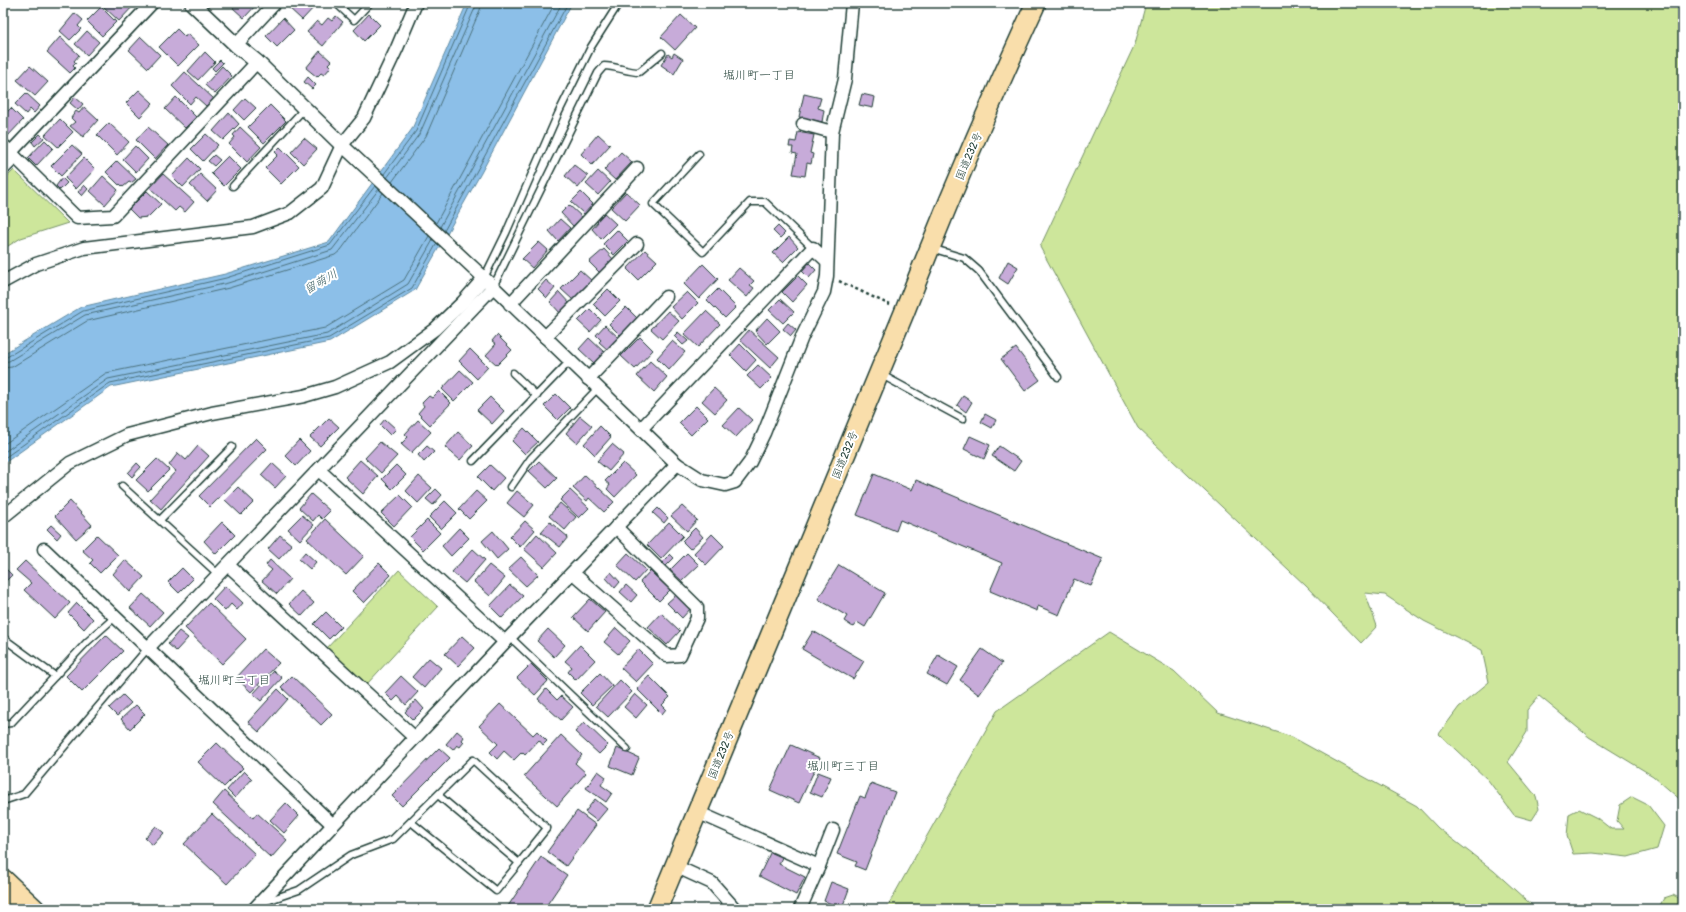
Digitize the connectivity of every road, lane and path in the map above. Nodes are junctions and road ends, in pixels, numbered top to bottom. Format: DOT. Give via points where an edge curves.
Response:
graph roads {
  1 [pos="152,3"];
  2 [pos="192,3"];
  3 [pos="275,3"];
  4 [pos="336,3"];
  5 [pos="416,3"];
  6 [pos="620,3"];
  7 [pos="852,3"];
  8 [pos="1036,3"];
  9 [pos="369,4"];
  10 [pos="236,45"];
  11 [pos="662,53"];
  12 [pos="257,62"];
  13 [pos="304,109"];
  14 [pos="803,124"];
  15 [pos="832,132"];
  16 [pos="345,149"];
  17 [pos="10,151"];
  18 [pos="699,154"];
  19 [pos="637,168"];
  20 [pos="3,169"];
  21 [pos="233,186"];
  22 [pos="637,244"];
  23 [pos="813,248"];
  24 [pos="930,248"];
  25 [pos="827,262"];
  26 [pos="482,276"];
  27 [pos="827,276"];
  28 [pos="3,282"];
  29 [pos="493,287"];
  30 [pos="666,297"];
  31 [pos="510,304"];
  32 [pos="904,313"];
  33 [pos="545,337"];
  34 [pos="570,361"];
  35 [pos="513,373"];
  36 [pos="879,374"];
  37 [pos="1058,377"];
  38 [pos="588,379"];
  39 [pos="598,388"];
  40 [pos="537,396"];
  41 [pos="963,419"];
  42 [pos="641,429"];
  43 [pos="232,447"];
  44 [pos="473,460"];
  45 [pos="677,464"];
  46 [pos="319,470"];
  47 [pos="122,486"];
  48 [pos="511,488"];
  49 [pos="3,517"];
  50 [pos="160,520"];
  51 [pos="616,527"];
  52 [pos="44,549"];
  53 [pos="228,565"];
  54 [pos="573,573"];
  55 [pos="219,575"];
  56 [pos="115,617"];
  57 [pos="3,638"];
  58 [pos="507,639"];
  59 [pos="148,648"];
  60 [pos="55,676"];
  61 [pos="3,724"];
  62 [pos="415,738"];
  63 [pos="627,749"];
  64 [pos="438,795"];
  65 [pos="3,801"];
  66 [pos="697,812"];
  67 [pos="411,822"];
  68 [pos="332,824"];
  69 [pos="833,830"];
  70 [pos="519,863"];
  71 [pos="675,866"];
  72 [pos="819,866"];
  73 [pos="3,879"];
  74 [pos="3,902"];
  75 [pos="256,906"];
  76 [pos="11,909"];
  77 [pos="35,909"];
  78 [pos="657,909"];
  79 [pos="735,909"];
  80 [pos="800,909"];
  1 -- 17 [label="street"];
  2 -- 10 [label="street"];
  3 -- 10 [label="street"];
  4 -- 9 [label="lane" via="354,20"];
  5 -- 16 [label="street" via="364,118"];
  6 -- 26 [label="lane" via="591,47"];
  7 -- 15 [label="street" via="845,79"];
  8 -- 24 [label="highway, 国道232号" via="1010,58"];
  10 -- 12 [label="street"];
  11 -- 29 [label="lane" via="639,72 604,66 598,73"];
  12 -- 13 [label="street"];
  12 -- 17 [label="street" via="112,216 77,218"];
  13 -- 16 [label="street"];
  13 -- 21 [label="lane"];
  14 -- 15 [label="street"];
  15 -- 25 [label="street"];
  16 -- 26 [label="street"];
  16 -- 28 [label="street" via="322,188 290,213 254,227 84,248 36,264"];
  17 -- 20 [label="street"];
  18 -- 23 [label="lane" via="653,204 703,252 750,202 765,202"];
  19 -- 31 [label="street"];
  22 -- 33 [label="street"];
  23 -- 25 [label="street"];
  23 -- 42 [label="street"];
  24 -- 32 [label="highway, 国道232号"];
  24 -- 37 [label="lane" via="964,258 980,271"];
  25 -- 27 [label="street"];
  26 -- 29 [label="street"];
  26 -- 49 [label="street" via="463,302 435,328 390,362 335,387 304,396 212,413 126,435 70,463"];
  27 -- 32 [label="path"];
  27 -- 45 [label="street" via="824,292 802,337 764,433 750,462 735,482 725,485 702,480"];
  29 -- 31 [label="street"];
  29 -- 46 [label="street"];
  30 -- 38 [label="street"];
  31 -- 33 [label="street"];
  32 -- 36 [label="highway, 国道232号"];
  33 -- 34 [label="street"];
  34 -- 38 [label="street"];
  34 -- 40 [label="lane"];
  35 -- 40 [label="lane"];
  36 -- 41 [label="lane"];
  36 -- 66 [label="highway, 国道232号"];
  38 -- 39 [label="street"];
  39 -- 42 [label="street"];
  39 -- 48 [label="lane" via="531,458"];
  40 -- 44 [label="lane"];
  42 -- 45 [label="street"];
  43 -- 50 [label="lane"];
  45 -- 51 [label="street"];
  46 -- 53 [label="street"];
  46 -- 58 [label="street"];
  47 -- 50 [label="lane"];
  50 -- 55 [label="lane"];
  51 -- 54 [label="street"];
  51 -- 54 [label="street" via="697,607 696,618 680,654 667,656"];
  52 -- 56 [label="street"];
  53 -- 55 [label="street"];
  53 -- 62 [label="street"];
  54 -- 58 [label="street"];
  55 -- 59 [label="street"];
  56 -- 59 [label="street"];
  56 -- 60 [label="lane"];
  57 -- 60 [label="lane"];
  58 -- 62 [label="street"];
  58 -- 63 [label="lane"];
  59 -- 65 [label="lane" via="24,794"];
  59 -- 68 [label="street"];
  60 -- 61 [label="lane" via="11,723"];
  62 -- 68 [label="street"];
  64 -- 67 [label="lane"];
  64 -- 70 [label="lane"];
  64 -- 70 [label="lane" via="474,760 547,828"];
  66 -- 71 [label="highway, 国道232号"];
  66 -- 72 [label="street"];
  67 -- 70 [label="lane" via="496,891"];
  67 -- 75 [label="lane" via="393,839 351,855 299,890"];
  68 -- 75 [label="street"];
  69 -- 72 [label="street"];
  71 -- 78 [label="highway, 国道232号"];
  71 -- 79 [label="street" via="712,883"];
  72 -- 80 [label="street"];
  73 -- 77 [label="highway"];
  74 -- 76 [label="highway"];
}
